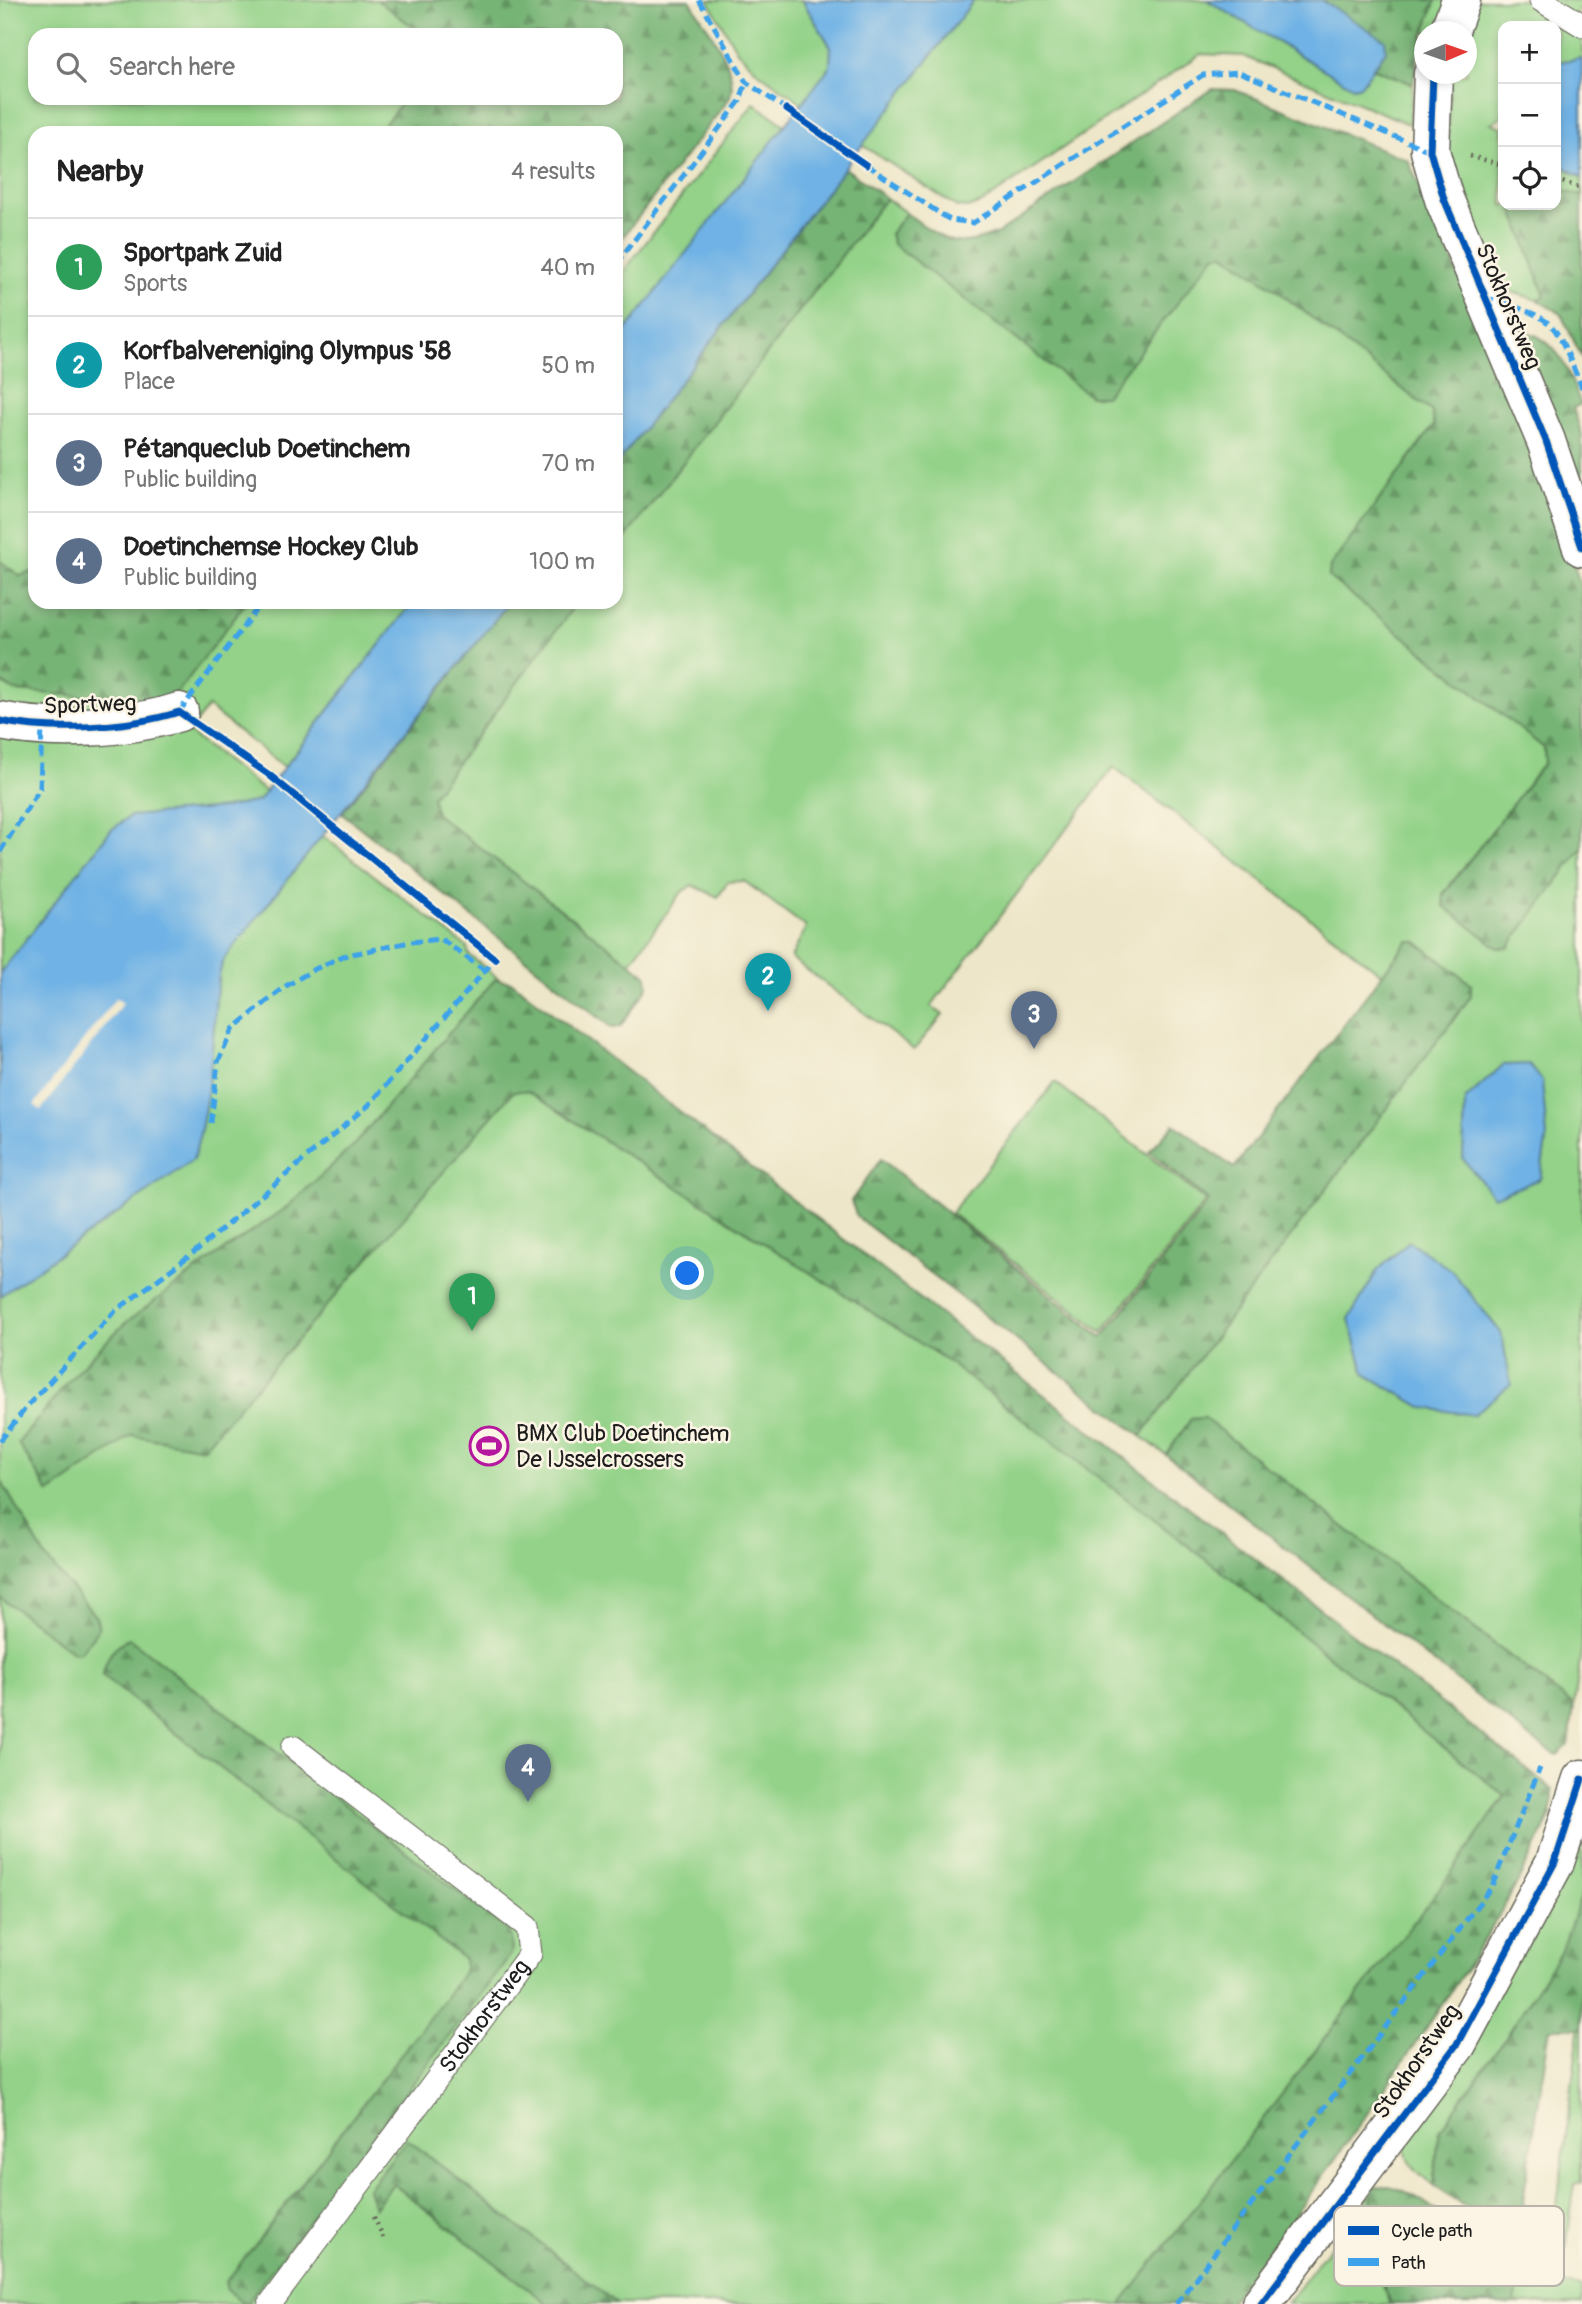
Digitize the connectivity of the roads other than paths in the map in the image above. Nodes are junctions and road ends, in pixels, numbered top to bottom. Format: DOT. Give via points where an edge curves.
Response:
graph roads {
  1 [pos="1461,0"];
  2 [pos="1541,0"];
  3 [pos="1453,21"];
  4 [pos="1582,25"];
  5 [pos="1433,84"];
  6 [pos="1582,547"];
  7 [pos="179,712"];
  8 [pos="0,721"];
  9 [pos="293,1747"];
  10 [pos="1582,1779"];
  11 [pos="1335,2206"];
  12 [pos="1334,2207"];
  13 [pos="270,2304"];
  14 [pos="1261,2304"];
  1 -- 3 [label="street"];
  2 -- 4 [label="lane"];
  5 -- 6 [label="street, Stokhorstweg" via="1430,151 1444,199 1546,441"];
  7 -- 8 [label="street, Sportweg" via="147,722 42,726"];
  9 -- 13 [label="lane, Stokhorstweg" via="527,1927 530,1954"];
  10 -- 11 [label="street, Stokhorstweg" via="1555,1861 1457,2044"];
  12 -- 14 [label="street, Stokhorstweg"];
}
